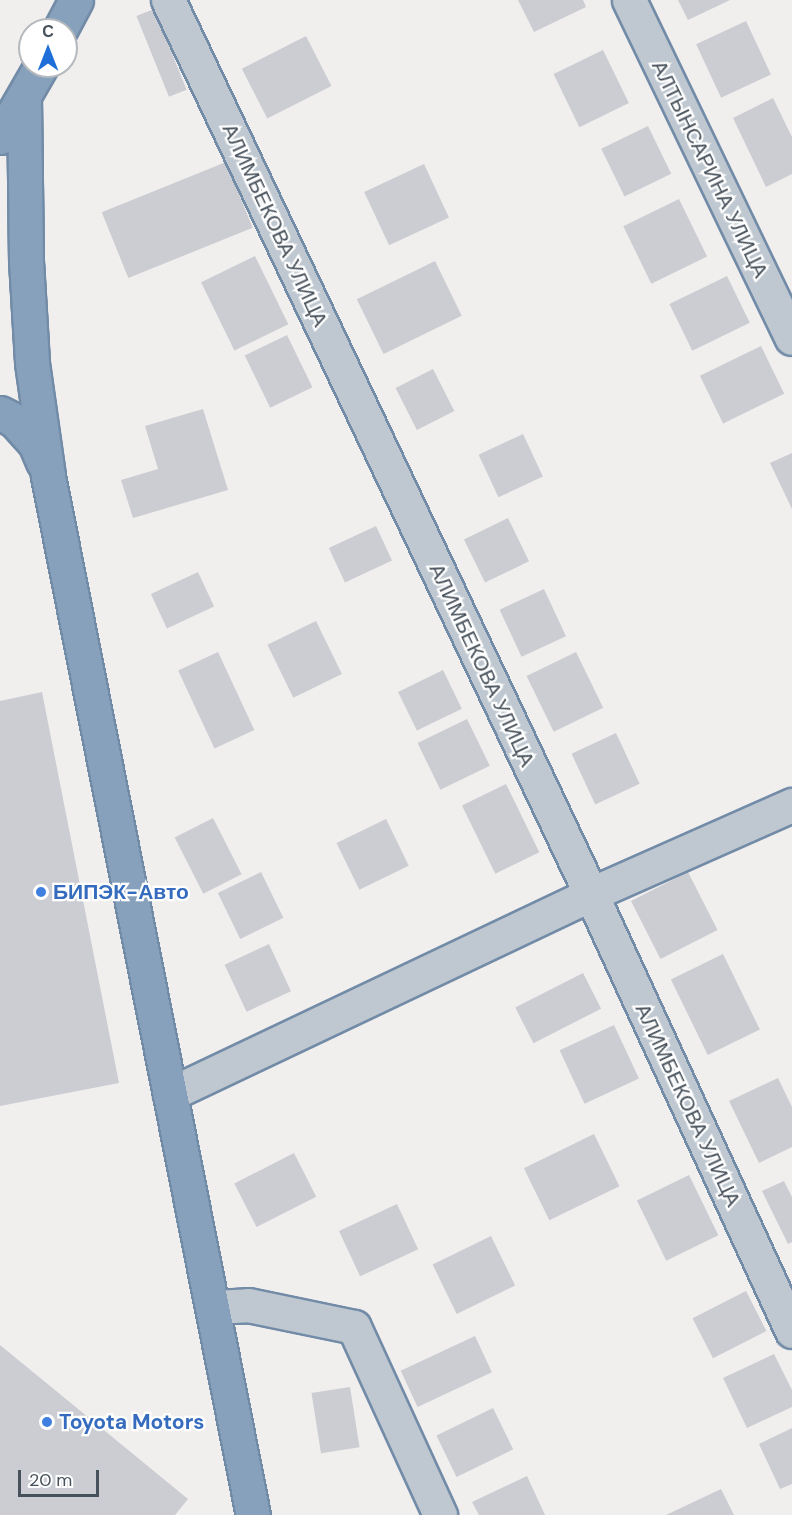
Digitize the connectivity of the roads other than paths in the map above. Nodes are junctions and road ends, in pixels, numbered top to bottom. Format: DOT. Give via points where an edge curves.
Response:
graph roads {
  1 [pos="76,0"];
  2 [pos="168,0"];
  3 [pos="629,0"];
  4 [pos="66,18"];
  5 [pos="35,78"];
  6 [pos="24,98"];
  7 [pos="0,137"];
  8 [pos="792,338"];
  9 [pos="0,413"];
  10 [pos="48,476"];
  11 [pos="792,805"];
  12 [pos="591,894"];
  13 [pos="170,1094"];
  14 [pos="213,1307"];
  15 [pos="792,1331"];
  16 [pos="254,1515"];
  17 [pos="440,1515"];
  1 -- 4 [label="highway"];
  2 -- 12 [label="street, АЛИМБЕКОВА УЛИЦА"];
  3 -- 8 [label="street, АЛТЫНСАРИНА УЛИЦА"];
  5 -- 6 [label="highway"];
  6 -- 7 [label="highway"];
  6 -- 10 [label="highway" via="32,363"];
  9 -- 10 [label="highway" via="14,420 35,443"];
  10 -- 13 [label="highway"];
  11 -- 12 [label="street"];
  12 -- 13 [label="street"];
  12 -- 15 [label="street, АЛИМБЕКОВА УЛИЦА"];
  13 -- 14 [label="highway"];
  14 -- 16 [label="highway"];
  14 -- 17 [label="street" via="248,1305 354,1327"];
}
